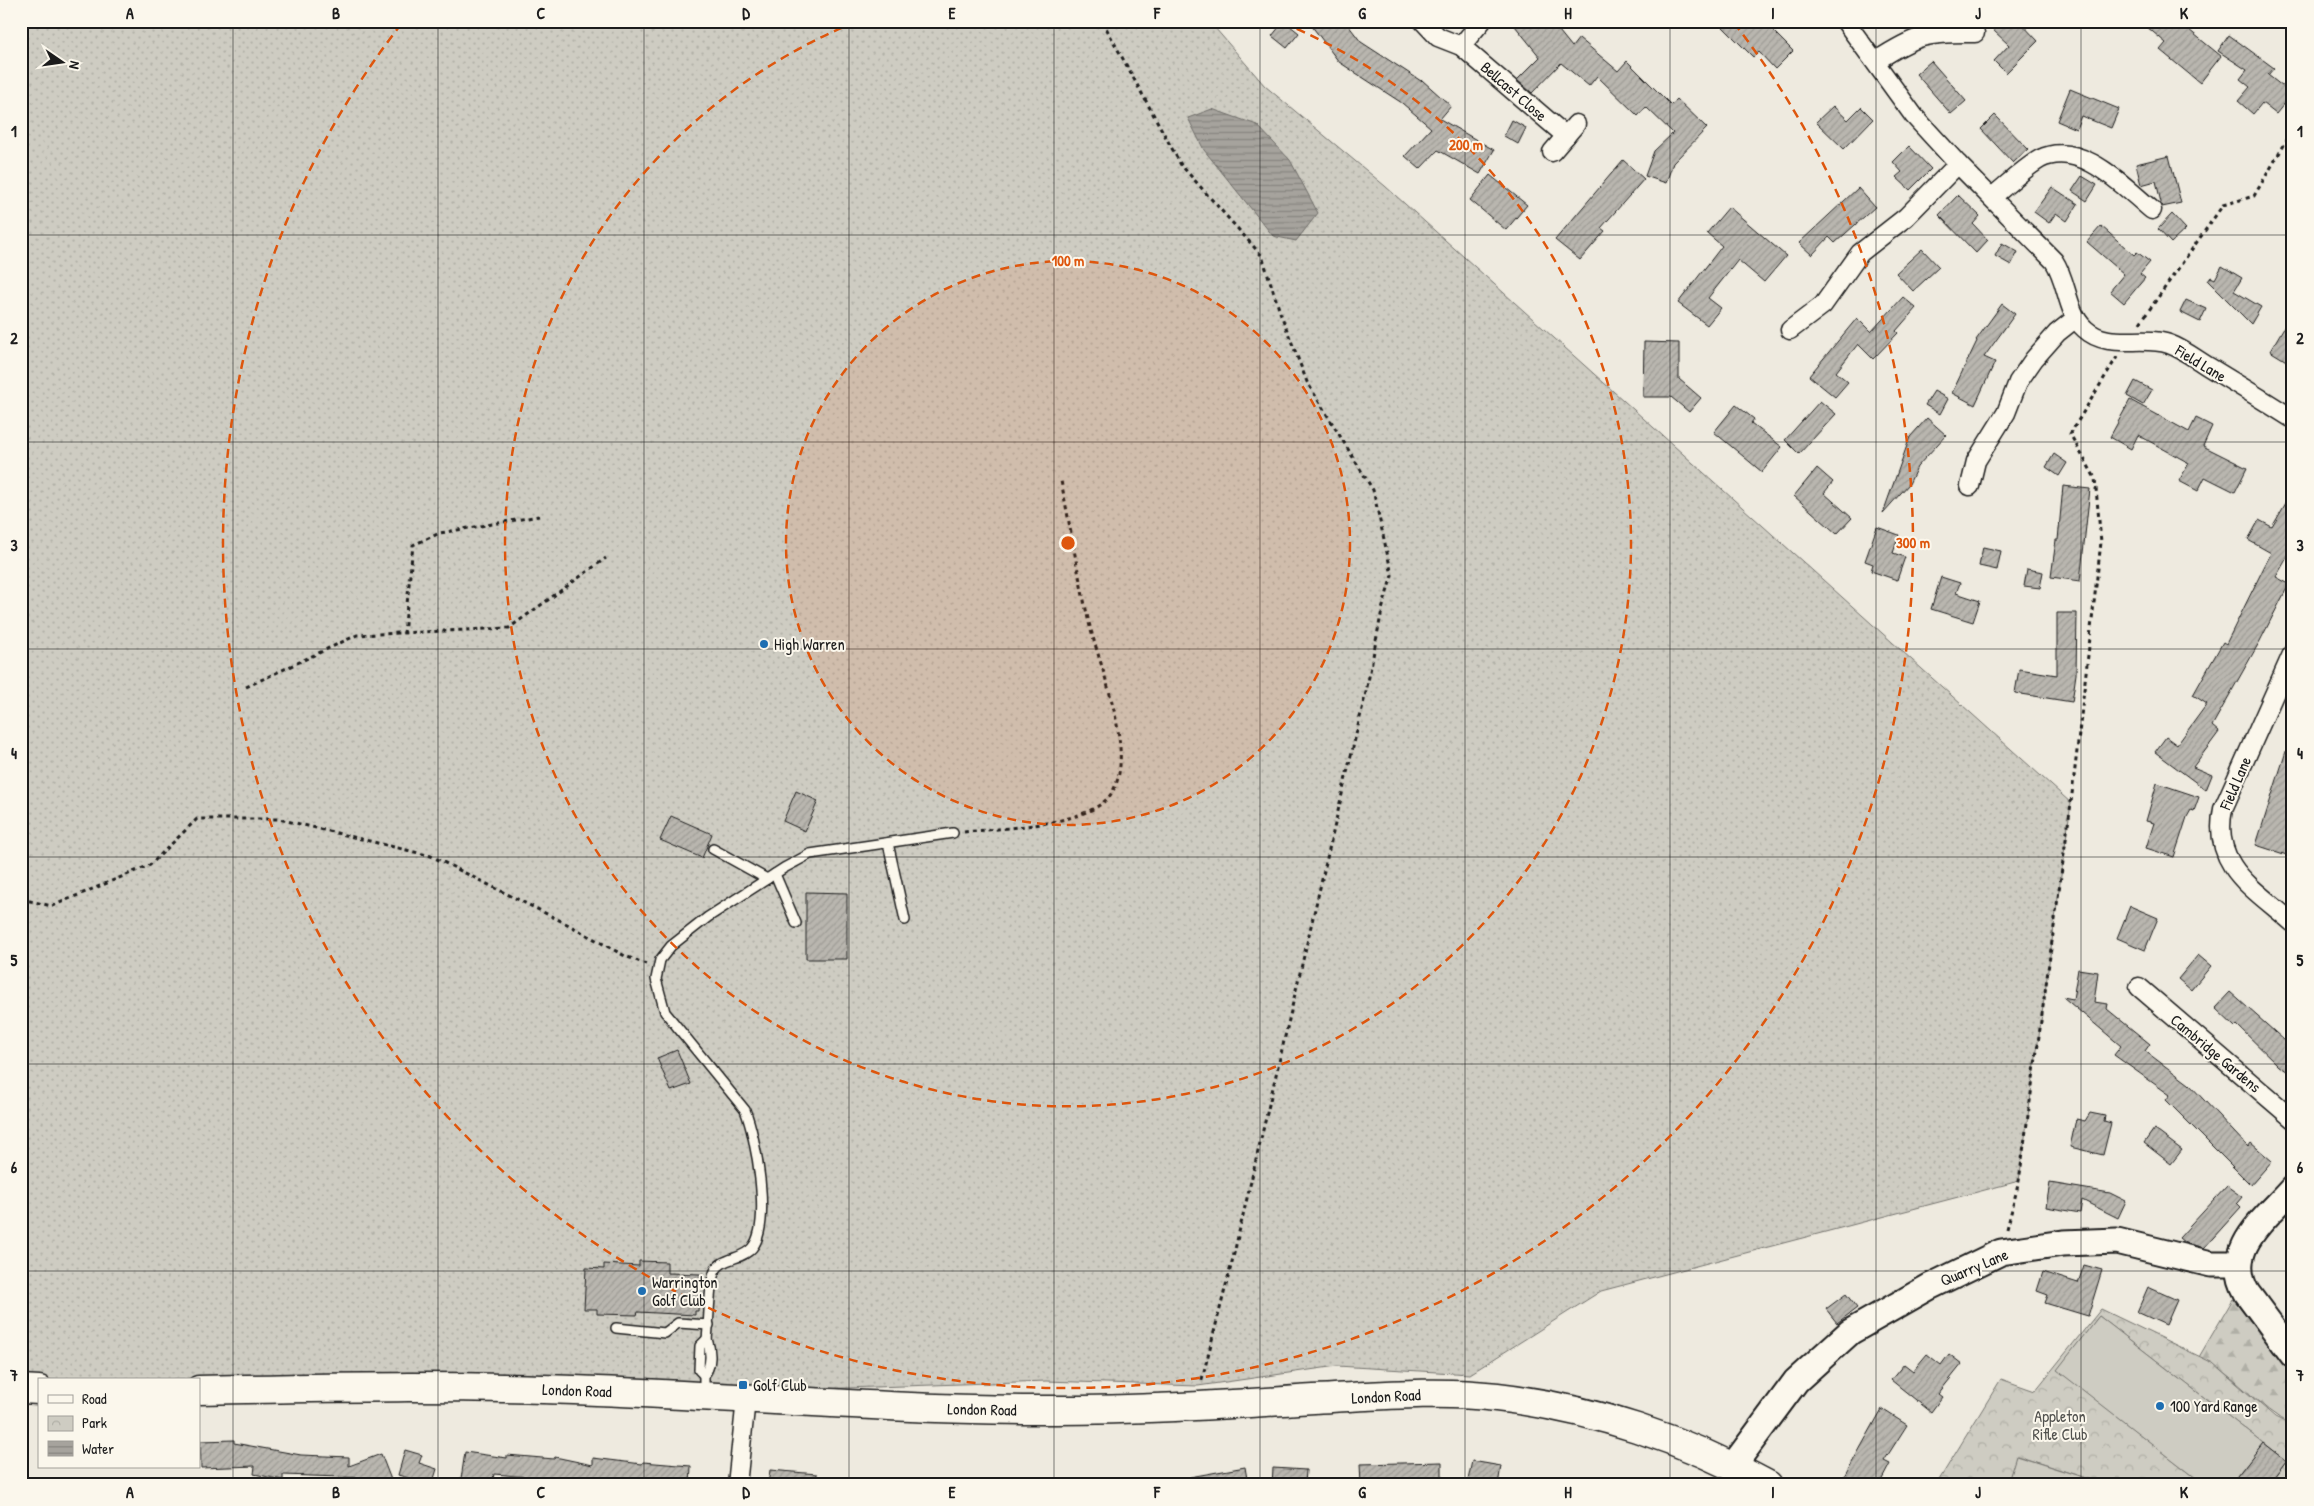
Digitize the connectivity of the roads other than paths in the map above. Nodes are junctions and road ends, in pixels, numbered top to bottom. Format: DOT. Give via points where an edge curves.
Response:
graph roads {
  1 [pos="1424,21"];
  2 [pos="1482,21"];
  3 [pos="1845,21"];
  4 [pos="1975,33"];
  5 [pos="1461,46"];
  6 [pos="1876,61"];
  7 [pos="1552,152"];
  8 [pos="1958,164"];
  9 [pos="1992,197"];
  10 [pos="2152,210"];
  11 [pos="2076,318"];
  12 [pos="1790,330"];
  13 [pos="2293,419"];
  14 [pos="1970,486"];
  15 [pos="2293,652"];
  16 [pos="953,833"];
  17 [pos="888,843"];
  18 [pos="713,849"];
  19 [pos="771,877"];
  20 [pos="905,920"];
  21 [pos="796,923"];
  22 [pos="2293,924"];
  23 [pos="2139,988"];
  24 [pos="2293,1119"];
  25 [pos="2293,1188"];
  26 [pos="2238,1264"];
  27 [pos="709,1324"];
  28 [pos="616,1328"];
  29 [pos="2293,1355"];
  30 [pos="704,1386"];
  31 [pos="21,1389"];
  32 [pos="38,1390"];
  33 [pos="200,1390"];
  34 [pos="746,1399"];
  35 [pos="1750,1478"];
  36 [pos="737,1485"];
  1 -- 5 [label="street, Bellcast Close" via="1438,38"];
  2 -- 5 [label="street"];
  3 -- 6 [label="street, Field Lane"];
  4 -- 6 [label="street" via="1937,32 1906,41"];
  5 -- 7 [label="street, Bellcast Close" via="1571,130"];
  6 -- 8 [label="street, Field Lane" via="1914,116"];
  8 -- 9 [label="street, Field Lane"];
  8 -- 12 [label="street" via="1906,218 1860,253 1823,305"];
  9 -- 10 [label="street" via="2041,159 2061,153 2098,165"];
  9 -- 11 [label="street, Field Lane" via="2062,272"];
  11 -- 13 [label="street, Field Lane" via="2085,330 2097,337 2160,341 2172,345"];
  11 -- 14 [label="street" via="2057,333 2018,382 2006,413 1976,461"];
  15 -- 22 [label="street, Field Lane" via="2223,810 2220,824 2222,850 2228,862"];
  16 -- 17 [label="lane"];
  17 -- 19 [label="lane" via="810,854"];
  17 -- 20 [label="lane"];
  18 -- 19 [label="lane"];
  19 -- 21 [label="lane"];
  19 -- 27 [label="lane" via="708,917 671,946 660,960 656,979 664,1012 745,1110 760,1174 760,1234 748,1252 721,1263 714,1272"];
  23 -- 24 [label="street, Cambridge Gardens"];
  25 -- 26 [label="street" via="2246,1241"];
  26 -- 29 [label="street" via="2247,1293"];
  26 -- 35 [label="street, Quarry Lane" via="2211,1264 2116,1241 2063,1243 2001,1252 1929,1287 1850,1332 1796,1381"];
  27 -- 28 [label="lane" via="678,1323 665,1333"];
  27 -- 30 [label="lane" via="707,1339 711,1348"];
  30 -- 33 [label="highway, London Road"];
  30 -- 34 [label="highway, London Road"];
  31 -- 32 [label="highway"];
  34 -- 35 [label="highway, London Road" via="915,1408 1037,1410 1135,1409 1392,1395 1464,1395 1532,1403 1602,1418 1676,1442"];
  34 -- 36 [label="street"];
}
